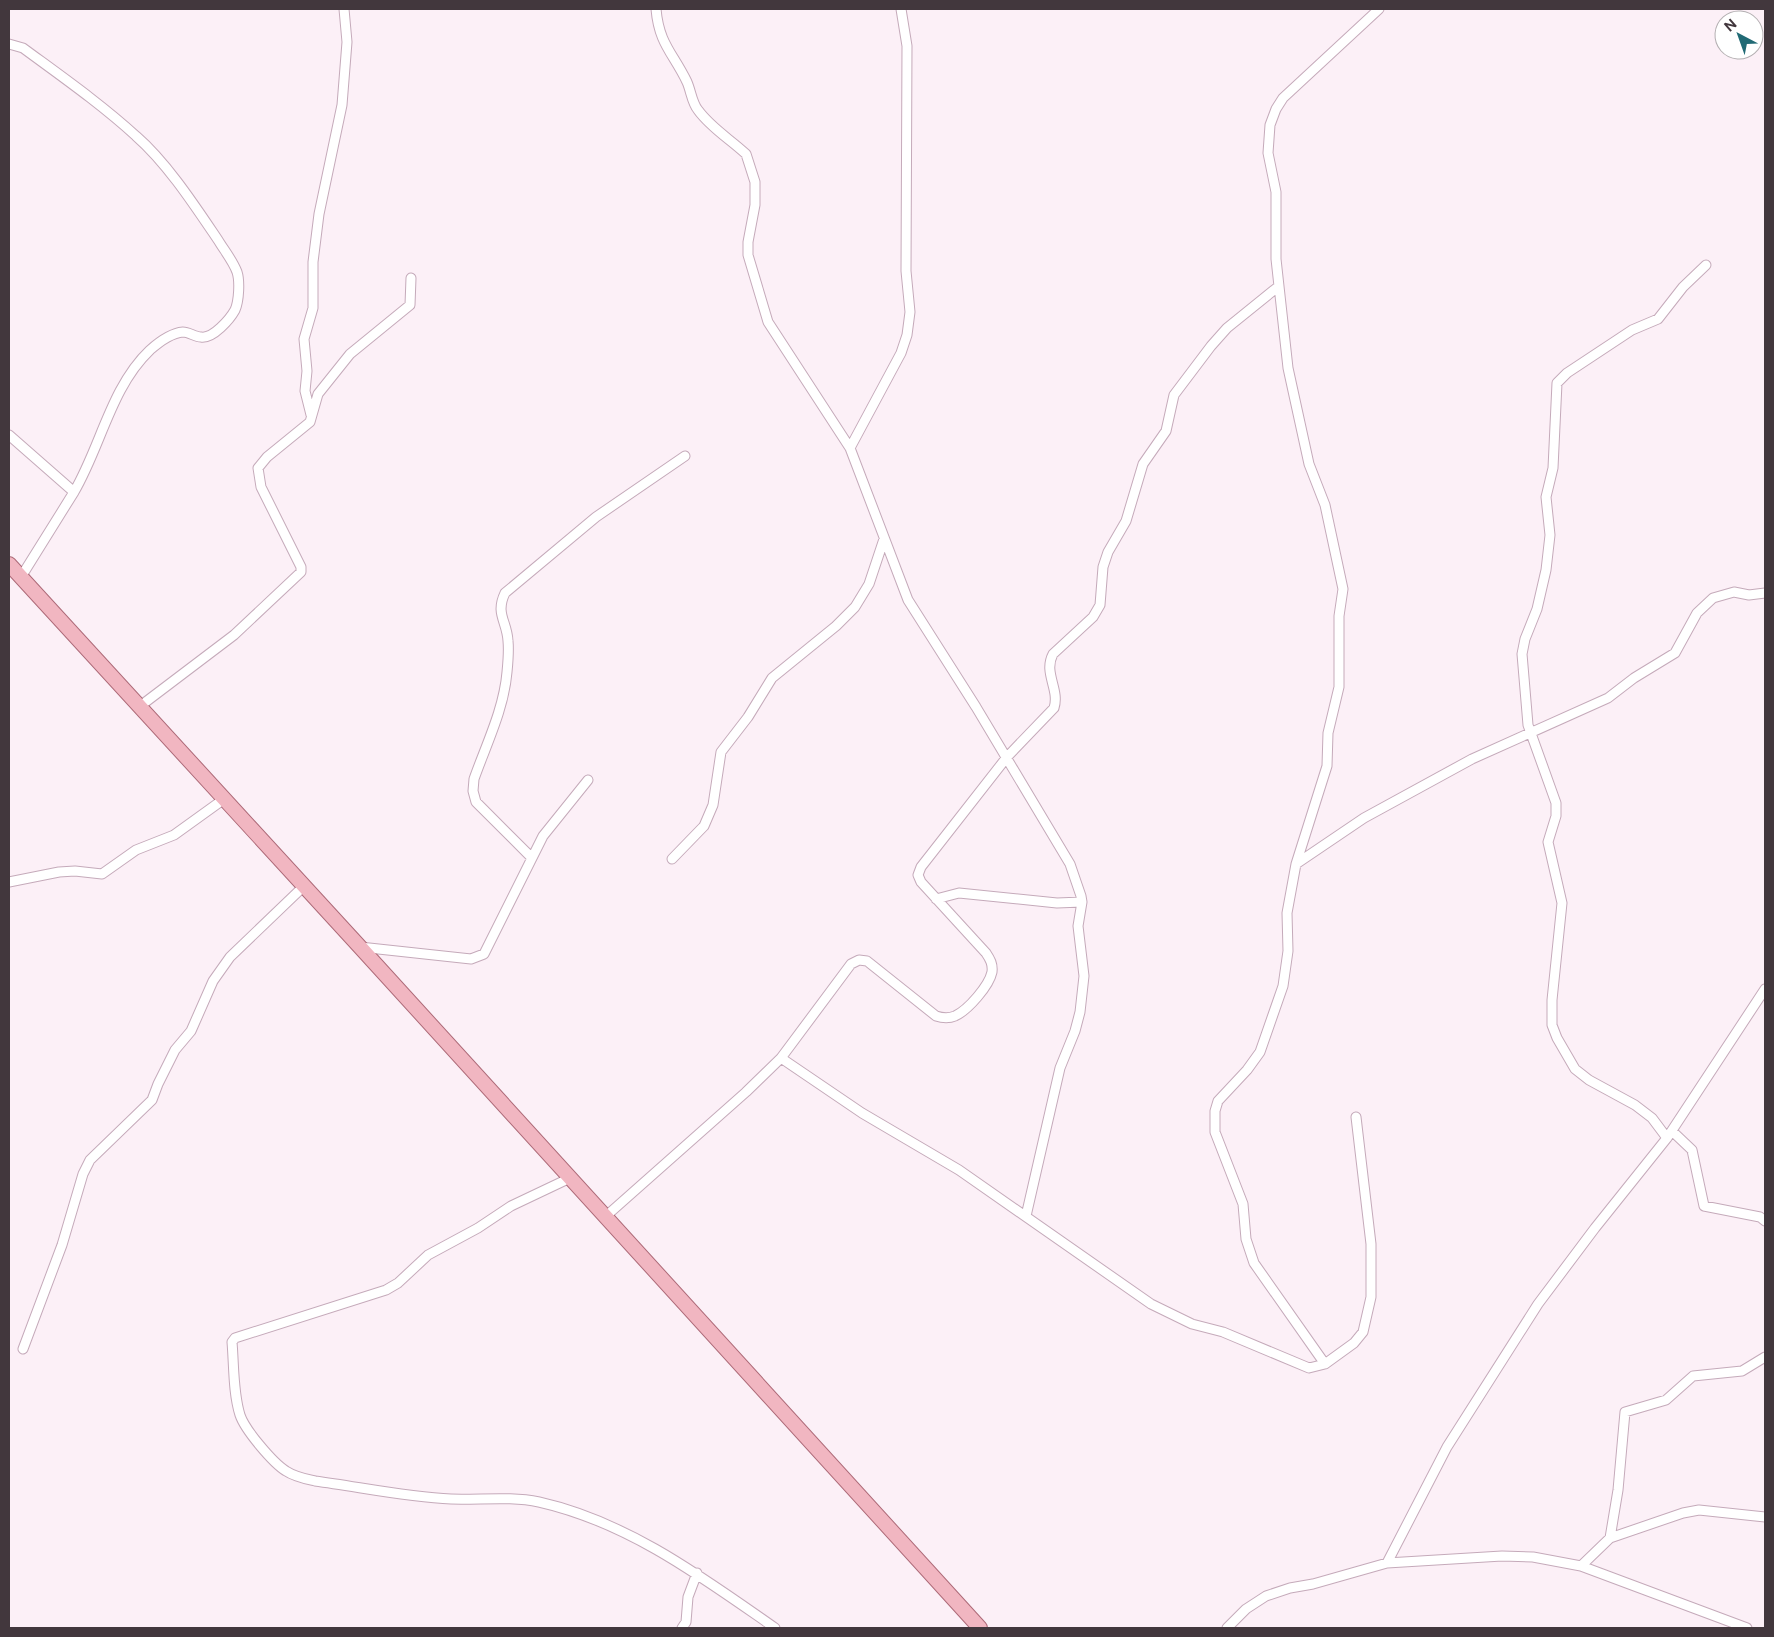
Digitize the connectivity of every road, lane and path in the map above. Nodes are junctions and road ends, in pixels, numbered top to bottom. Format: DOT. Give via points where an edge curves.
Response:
graph roads {
  1 [pos="344,9"];
  2 [pos="656,9"];
  3 [pos="901,9"];
  4 [pos="1379,9"];
  5 [pos="9,44"];
  6 [pos="1706,265"];
  7 [pos="411,278"];
  8 [pos="1279,286"];
  9 [pos="311,415"];
  10 [pos="9,436"];
  11 [pos="850,448"];
  12 [pos="684,456"];
  13 [pos="74,492"];
  14 [pos="884,539"];
  15 [pos="9,564"];
  16 [pos="20,577"];
  17 [pos="1765,593"];
  18 [pos="139,707"];
  19 [pos="1530,732"];
  20 [pos="1007,757"];
  21 [pos="588,780"];
  22 [pos="224,799"];
  23 [pos="532,858"];
  24 [pos="672,859"];
  25 [pos="1296,864"];
  26 [pos="9,882"];
  27 [pos="304,886"];
  28 [pos="936,899"];
  29 [pos="1082,902"];
  30 [pos="360,947"];
  31 [pos="1765,989"];
  32 [pos="781,1058"];
  33 [pos="1356,1117"];
  34 [pos="1669,1134"];
  35 [pos="570,1178"];
  36 [pos="1026,1216"];
  37 [pos="605,1217"];
  38 [pos="1764,1217"];
  39 [pos="23,1349"];
  40 [pos="1765,1357"];
  41 [pos="1326,1364"];
  42 [pos="1765,1517"];
  43 [pos="1610,1538"];
  44 [pos="1387,1563"];
  45 [pos="1581,1566"];
  46 [pos="697,1573"];
  47 [pos="682,1628"];
  48 [pos="775,1628"];
  49 [pos="980,1628"];
  50 [pos="1227,1628"];
  51 [pos="1747,1628"];
  1 -- 9 [label="street" via="347,42 342,105 319,214 313,262 313,308 304,339 305,391"];
  2 -- 11 [label="street" via="662,42 684,77 696,109 749,160 755,182 755,205 748,255 768,322"];
  3 -- 11 [label="street" via="907,46 906,262 910,312 901,353"];
  4 -- 8 [label="street" via="1283,98 1270,125 1268,153 1276,192"];
  5 -- 13 [label="street" via="23,48 138,137 210,228 237,273 237,306 228,319 202,338 182,332 168,337 150,350 110,408 89,467"];
  6 -- 19 [label="street" via="1683,287 1658,319 1632,330 1557,383 1554,459 1546,497 1550,535 1546,570 1522,654"];
  7 -- 9 [label="street" via="410,305 350,354 318,394"];
  8 -- 20 [label="street" via="1227,328 1174,395 1166,431 1143,464 1126,521 1108,552 1097,612 1050,659 1049,671 1056,700 1054,708"];
  8 -- 25 [label="street" via="1288,368 1309,464 1324,505 1343,597 1339,616 1339,686 1328,733 1327,766"];
  9 -- 18 [label="street" via="306,427 267,457 258,472 261,487 301,572 234,635"];
  10 -- 13 [label="street"];
  11 -- 14 [label="street"];
  12 -- 23 [label="street" via="596,518 505,593 501,602 500,611 508,640 507,674 473,792 476,802"];
  13 -- 16 [label="street"];
  14 -- 20 [label="street" via="908,600"];
  14 -- 24 [label="street" via="870,584 855,607 772,678 721,752 713,805 704,826"];
  15 -- 16 [label="main road"];
  16 -- 18 [label="main road"];
  17 -- 19 [label="street" via="1748,595 1734,592 1713,598 1697,613 1669,658 1608,698"];
  18 -- 22 [label="main road"];
  19 -- 25 [label="street" via="1402,796"];
  19 -- 34 [label="street" via="1556,803 1556,816 1548,842 1562,903 1552,1000 1554,1031 1575,1069 1589,1080 1636,1104"];
  20 -- 28 [label="street" via="921,867 918,875 921,882"];
  20 -- 29 [label="street" via="1070,864"];
  21 -- 23 [label="street" via="543,836"];
  22 -- 26 [label="street" via="189,826 162,841 136,850 102,874 59,872"];
  22 -- 27 [label="main road"];
  23 -- 30 [label="street" via="488,949 480,957 447,958"];
  25 -- 41 [label="street" via="1287,913 1288,951 1283,986 1260,1052 1218,1101 1215,1132 1243,1204 1246,1239 1254,1263"];
  27 -- 30 [label="main road"];
  27 -- 39 [label="street" via="230,957 213,981 191,1031 175,1050 152,1100 90,1160"];
  28 -- 29 [label="street" via="959,894 1058,903"];
  28 -- 32 [label="street" via="992,962 992,973 978,998 954,1017 936,1016 867,961 859,960 851,964"];
  29 -- 36 [label="street" via="1078,926 1084,976 1080,1012 1060,1068"];
  30 -- 35 [label="main road"];
  31 -- 34 [label="street"];
  32 -- 36 [label="street"];
  32 -- 37 [label="street"];
  33 -- 41 [label="street" via="1371,1244 1372,1297 1363,1332"];
  34 -- 38 [label="street" via="1692,1150 1704,1206"];
  34 -- 44 [label="street" via="1538,1304 1447,1447"];
  35 -- 37 [label="main road"];
  35 -- 46 [label="street" via="511,1206 428,1255 386,1290 235,1338 232,1342 240,1415 245,1426 274,1460 298,1477 449,1499 536,1501 621,1530"];
  36 -- 41 [label="street" via="1159,1308 1192,1324 1223,1332 1309,1368"];
  37 -- 49 [label="main road"];
  40 -- 43 [label="street" via="1742,1371 1693,1376 1666,1400 1625,1412"];
  42 -- 43 [label="street" via="1699,1510"];
  43 -- 45 [label="street"];
  44 -- 45 [label="street" via="1534,1556"];
  44 -- 50 [label="street" via="1266,1596 1246,1609"];
  45 -- 51 [label="street"];
  46 -- 47 [label="street"];
  46 -- 48 [label="street"];
}
